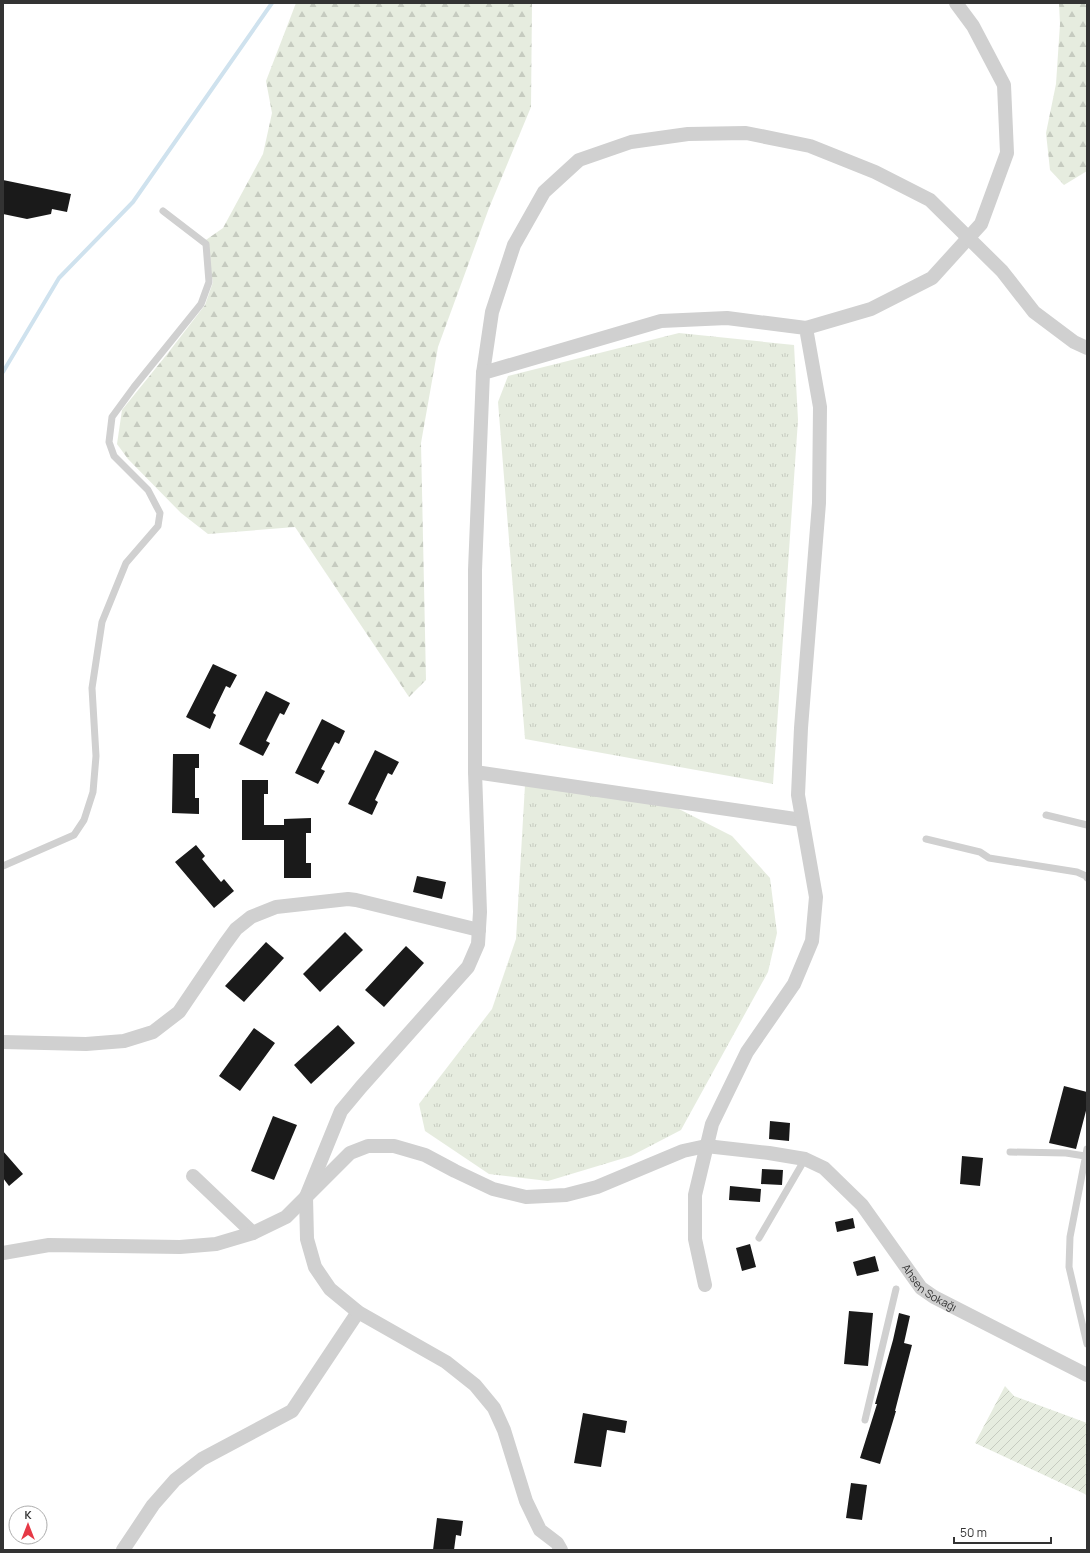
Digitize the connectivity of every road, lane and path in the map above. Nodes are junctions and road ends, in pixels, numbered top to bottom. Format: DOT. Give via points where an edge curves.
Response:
graph roads {
  1 [pos="956,3"];
  2 [pos="163,211"];
  3 [pos="968,238"];
  4 [pos="806,328"];
  5 [pos="1087,348"];
  6 [pos="483,373"];
  7 [pos="475,772"];
  8 [pos="1046,815"];
  9 [pos="802,820"];
  10 [pos="1087,825"];
  11 [pos="926,839"];
  12 [pos="3,866"];
  13 [pos="1087,876"];
  14 [pos="479,930"];
  15 [pos="3,1042"];
  16 [pos="706,1146"];
  17 [pos="1010,1152"];
  18 [pos="1086,1152"];
  19 [pos="805,1159"];
  20 [pos="193,1176"];
  21 [pos="306,1197"];
  22 [pos="253,1233"];
  23 [pos="759,1238"];
  24 [pos="3,1253"];
  25 [pos="704,1285"];
  26 [pos="896,1289"];
  27 [pos="358,1312"];
  28 [pos="1087,1344"];
  29 [pos="1087,1375"];
  30 [pos="865,1420"];
  31 [pos="123,1550"];
  32 [pos="561,1550"];
  1 -- 3 [label="street" via="973,26 1004,85 1007,153 981,224"];
  2 -- 12 [label="lane" via="206,244 209,282 202,304 112,417 109,442 114,456 148,490 160,513 158,526 126,563 102,622 92,688 96,756 93,792 84,820 74,835"];
  3 -- 4 [label="street" via="932,278 871,309"];
  3 -- 5 [label="street" via="1002,271 1034,312 1074,342"];
  3 -- 6 [label="street" via="930,200 875,172 810,146 746,133 688,134 631,142 579,160 544,192 514,245 492,312"];
  4 -- 6 [label="street" via="727,318 661,321"];
  4 -- 9 [label="street" via="820,407 819,503 798,795"];
  6 -- 7 [label="street" via="475,570"];
  7 -- 9 [label="street"];
  7 -- 14 [label="street"];
  8 -- 10 [label="lane"];
  9 -- 16 [label="street" via="816,897 812,941 794,984 747,1052 712,1124"];
  11 -- 13 [label="lane" via="980,852 989,858 1077,872"];
  14 -- 15 [label="street" via="348,899 276,908 251,917 236,929 179,1012 153,1032 124,1041 86,1044"];
  14 -- 21 [label="street" via="478,944 468,967 341,1111"];
  16 -- 19 [label="street, Ahsen Sokağı"];
  16 -- 21 [label="street" via="677,1154 597,1187 566,1195 526,1197 493,1189 455,1172 425,1154 394,1146 368,1146 350,1153"];
  16 -- 25 [label="street" via="695,1195 695,1239"];
  17 -- 18 [label="lane"];
  18 -- 28 [label="lane" via="1070,1237 1069,1267"];
  19 -- 23 [label="lane"];
  19 -- 29 [label="street, Ahsen Sokağı" via="824,1168 862,1205 921,1288 934,1298"];
  20 -- 22 [label="street"];
  21 -- 22 [label="street" via="286,1217"];
  21 -- 27 [label="street" via="307,1239 315,1267 330,1289"];
  22 -- 24 [label="street" via="216,1244 180,1247 49,1245"];
  26 -- 30 [label="lane"];
  27 -- 31 [label="street" via="292,1411 202,1459 175,1480 153,1505"];
  27 -- 32 [label="street" via="446,1362 475,1385 494,1408 504,1430 526,1501 540,1530 557,1543"];
}
